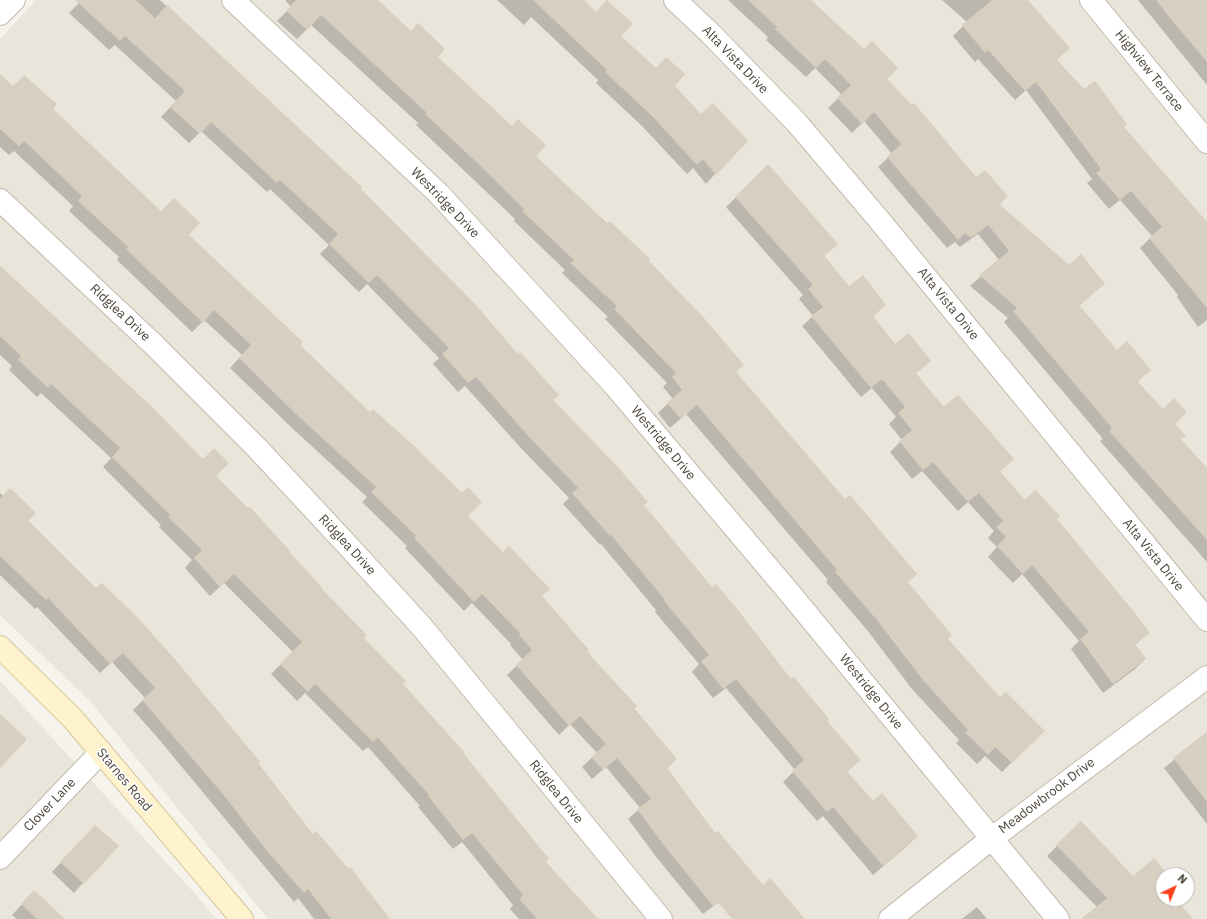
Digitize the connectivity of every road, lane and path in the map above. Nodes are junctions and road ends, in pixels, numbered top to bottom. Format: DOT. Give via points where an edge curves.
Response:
graph roads {
  1 [pos="14,0"];
  2 [pos="233,0"];
  3 [pos="675,0"];
  4 [pos="1091,0"];
  5 [pos="0,14"];
  6 [pos="1207,142"];
  7 [pos="0,200"];
  8 [pos="1207,620"];
  9 [pos="0,646"];
  10 [pos="1207,677"];
  11 [pos="101,752"];
  12 [pos="991,839"];
  13 [pos="0,858"];
  14 [pos="242,919"];
  15 [pos="661,919"];
  16 [pos="890,919"];
  17 [pos="1058,919"];
  1 -- 5 [label="street"];
  2 -- 12 [label="street, Westridge Drive" via="439,194 615,386 788,591"];
  3 -- 8 [label="street, Alta Vista Drive" via="797,123"];
  4 -- 6 [label="street, Highview Terrace"];
  7 -- 15 [label="street, Ridglea Drive" via="153,344 257,448 346,544 422,627"];
  9 -- 11 [label="main road, Starnes Road" via="73,719"];
  10 -- 12 [label="street, Meadowbrook Drive"];
  11 -- 13 [label="street, Clover Lane"];
  11 -- 14 [label="main road, Starnes Road"];
  12 -- 16 [label="street, Meadowbrook Drive"];
  12 -- 17 [label="street, Westridge Drive"];
}
